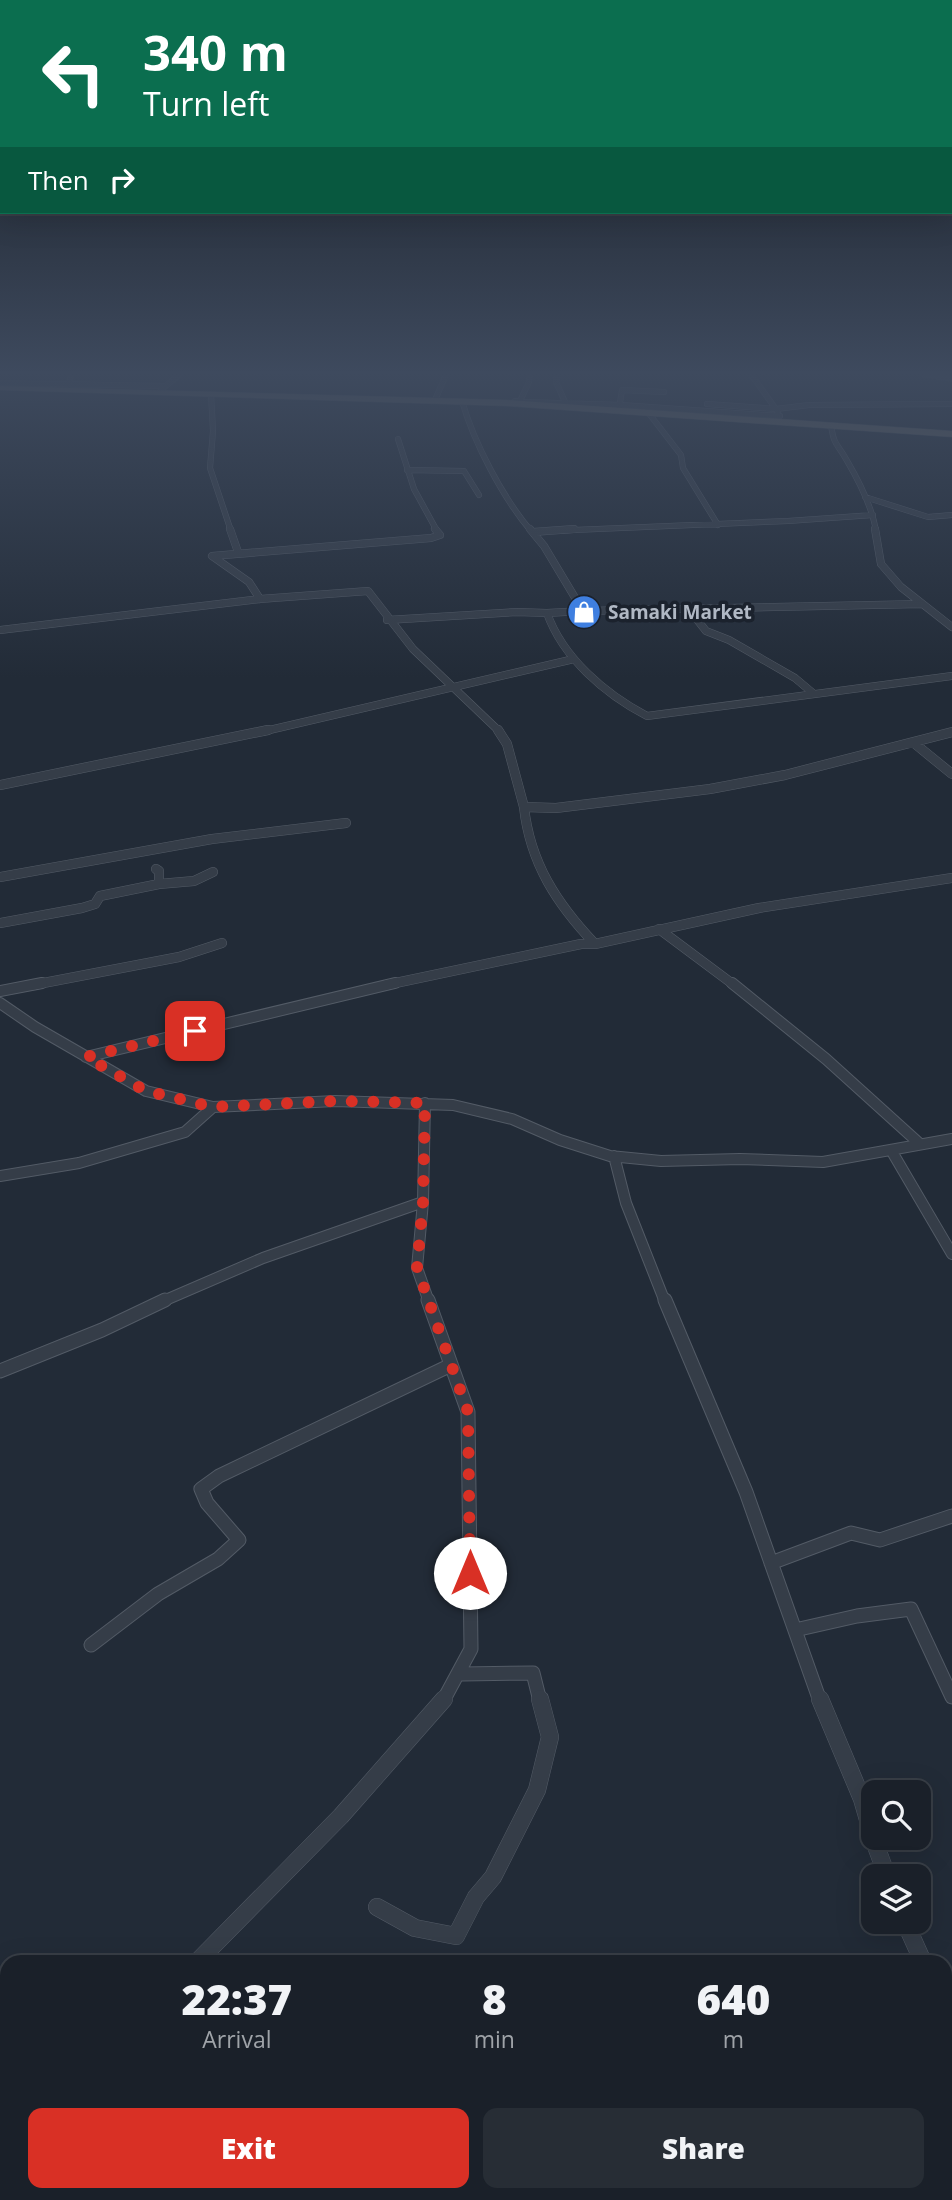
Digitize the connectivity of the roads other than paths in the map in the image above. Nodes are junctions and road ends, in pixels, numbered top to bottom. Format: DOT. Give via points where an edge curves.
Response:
graph roads {
  1 [pos="212,473"];
  2 [pos="408,473"];
  3 [pos="465,473"];
  4 [pos="494,473"];
  5 [pos="686,473"];
  6 [pos="853,473"];
  7 [pos="479,495"];
  8 [pos="865,497"];
  9 [pos="873,514"];
  10 [pos="952,515"];
  11 [pos="718,525"];
  12 [pos="533,532"];
  13 [pos="238,552"];
  14 [pos="260,599"];
  15 [pos="922,604"];
  16 [pos="688,608"];
  17 [pos="583,611"];
  18 [pos="547,613"];
  19 [pos="387,620"];
  20 [pos="952,627"];
  21 [pos="0,630"];
  22 [pos="574,659"];
  23 [pos="952,676"];
  24 [pos="450,686"];
  25 [pos="814,694"];
  26 [pos="952,732"];
  27 [pos="914,743"];
  28 [pos="952,774"];
  29 [pos="0,785"];
  30 [pos="524,807"];
  31 [pos="346,823"];
  32 [pos="156,869"];
  33 [pos="213,872"];
  34 [pos="0,877"];
  35 [pos="952,878"];
  36 [pos="159,884"];
  37 [pos="0,923"];
  38 [pos="659,929"];
  39 [pos="222,943"];
  40 [pos="595,944"];
  41 [pos="0,991"];
  42 [pos="0,1003"];
  43 [pos="86,1057"];
  44 [pos="425,1103"];
  45 [pos="213,1107"];
  46 [pos="952,1139"];
  47 [pos="919,1144"];
  48 [pos="891,1150"];
  49 [pos="614,1156"];
  50 [pos="0,1176"];
  51 [pos="423,1202"];
  52 [pos="952,1254"];
  53 [pos="451,1366"];
  54 [pos="0,1371"];
  55 [pos="952,1516"];
  56 [pos="771,1563"];
  57 [pos="795,1630"];
  58 [pos="91,1644"];
  59 [pos="462,1674"];
  60 [pos="952,1697"];
  61 [pos="861,1797"];
  62 [pos="377,1907"];
  63 [pos="910,1934"];
  64 [pos="204,1955"];
  65 [pos="920,1955"];
  1 -- 13 [label="street"];
  2 -- 13 [label="street" via="438,536"];
  3 -- 7 [label="street"];
  4 -- 12 [label="street"];
  5 -- 11 [label="street"];
  6 -- 8 [label="street"];
  8 -- 9 [label="street"];
  8 -- 10 [label="street" via="931,517"];
  9 -- 11 [label="street"];
  9 -- 15 [label="street" via="881,564"];
  11 -- 12 [label="street"];
  12 -- 17 [label="street"];
  13 -- 14 [label="street" via="212,556 249,582"];
  14 -- 19 [label="street" via="368,591"];
  14 -- 21 [label="street"];
  15 -- 16 [label="street"];
  15 -- 20 [label="street"];
  16 -- 17 [label="street"];
  16 -- 25 [label="street" via="706,631 796,678"];
  17 -- 18 [label="street"];
  18 -- 19 [label="street"];
  18 -- 22 [label="street"];
  19 -- 24 [label="street"];
  22 -- 24 [label="street"];
  22 -- 25 [label="street" via="629,708 647,716"];
  23 -- 25 [label="street"];
  24 -- 29 [label="street" via="214,743"];
  24 -- 30 [label="street" via="503,735"];
  26 -- 27 [label="street"];
  27 -- 28 [label="street"];
  27 -- 30 [label="street" via="710,789 556,808"];
  30 -- 40 [label="street" via="527,844 548,887 568,917"];
  31 -- 34 [label="street" via="212,839"];
  32 -- 36 [label="street"];
  33 -- 36 [label="street" via="194,881"];
  35 -- 38 [label="street" via="759,908"];
  36 -- 37 [label="street" via="100,897 82,908"];
  38 -- 40 [label="street"];
  38 -- 47 [label="street" via="854,1081"];
  39 -- 41 [label="street" via="187,955"];
  40 -- 43 [label="street" via="386,985"];
  42 -- 43 [label="street"];
  43 -- 45 [label="street" via="146,1091"];
  44 -- 45 [label="street" via="335,1101"];
  44 -- 49 [label="street" via="512,1119"];
  44 -- 51 [label="street"];
  45 -- 50 [label="street" via="185,1132 160,1141 79,1163"];
  46 -- 47 [label="street"];
  47 -- 48 [label="street"];
  48 -- 49 [label="street" via="822,1162 662,1161"];
  48 -- 52 [label="street"];
  49 -- 56 [label="street" via="626,1203 728,1444"];
  51 -- 53 [label="street" via="417,1268"];
  51 -- 54 [label="street" via="263,1258"];
  53 -- 58 [label="street" via="418,1378 201,1489 207,1503 239,1540"];
  53 -- 59 [label="street" via="468,1412 470,1464 471,1649"];
  55 -- 56 [label="street" via="880,1540 850,1533"];
  56 -- 57 [label="street"];
  57 -- 60 [label="street" via="911,1609"];
  57 -- 61 [label="street"];
  59 -- 62 [label="street" via="533,1673 550,1737 537,1790 493,1877 476,1897 456,1936 419,1932"];
  59 -- 64 [label="street" via="445,1700 329,1830"];
  63 -- 65 [label="street"];
}
